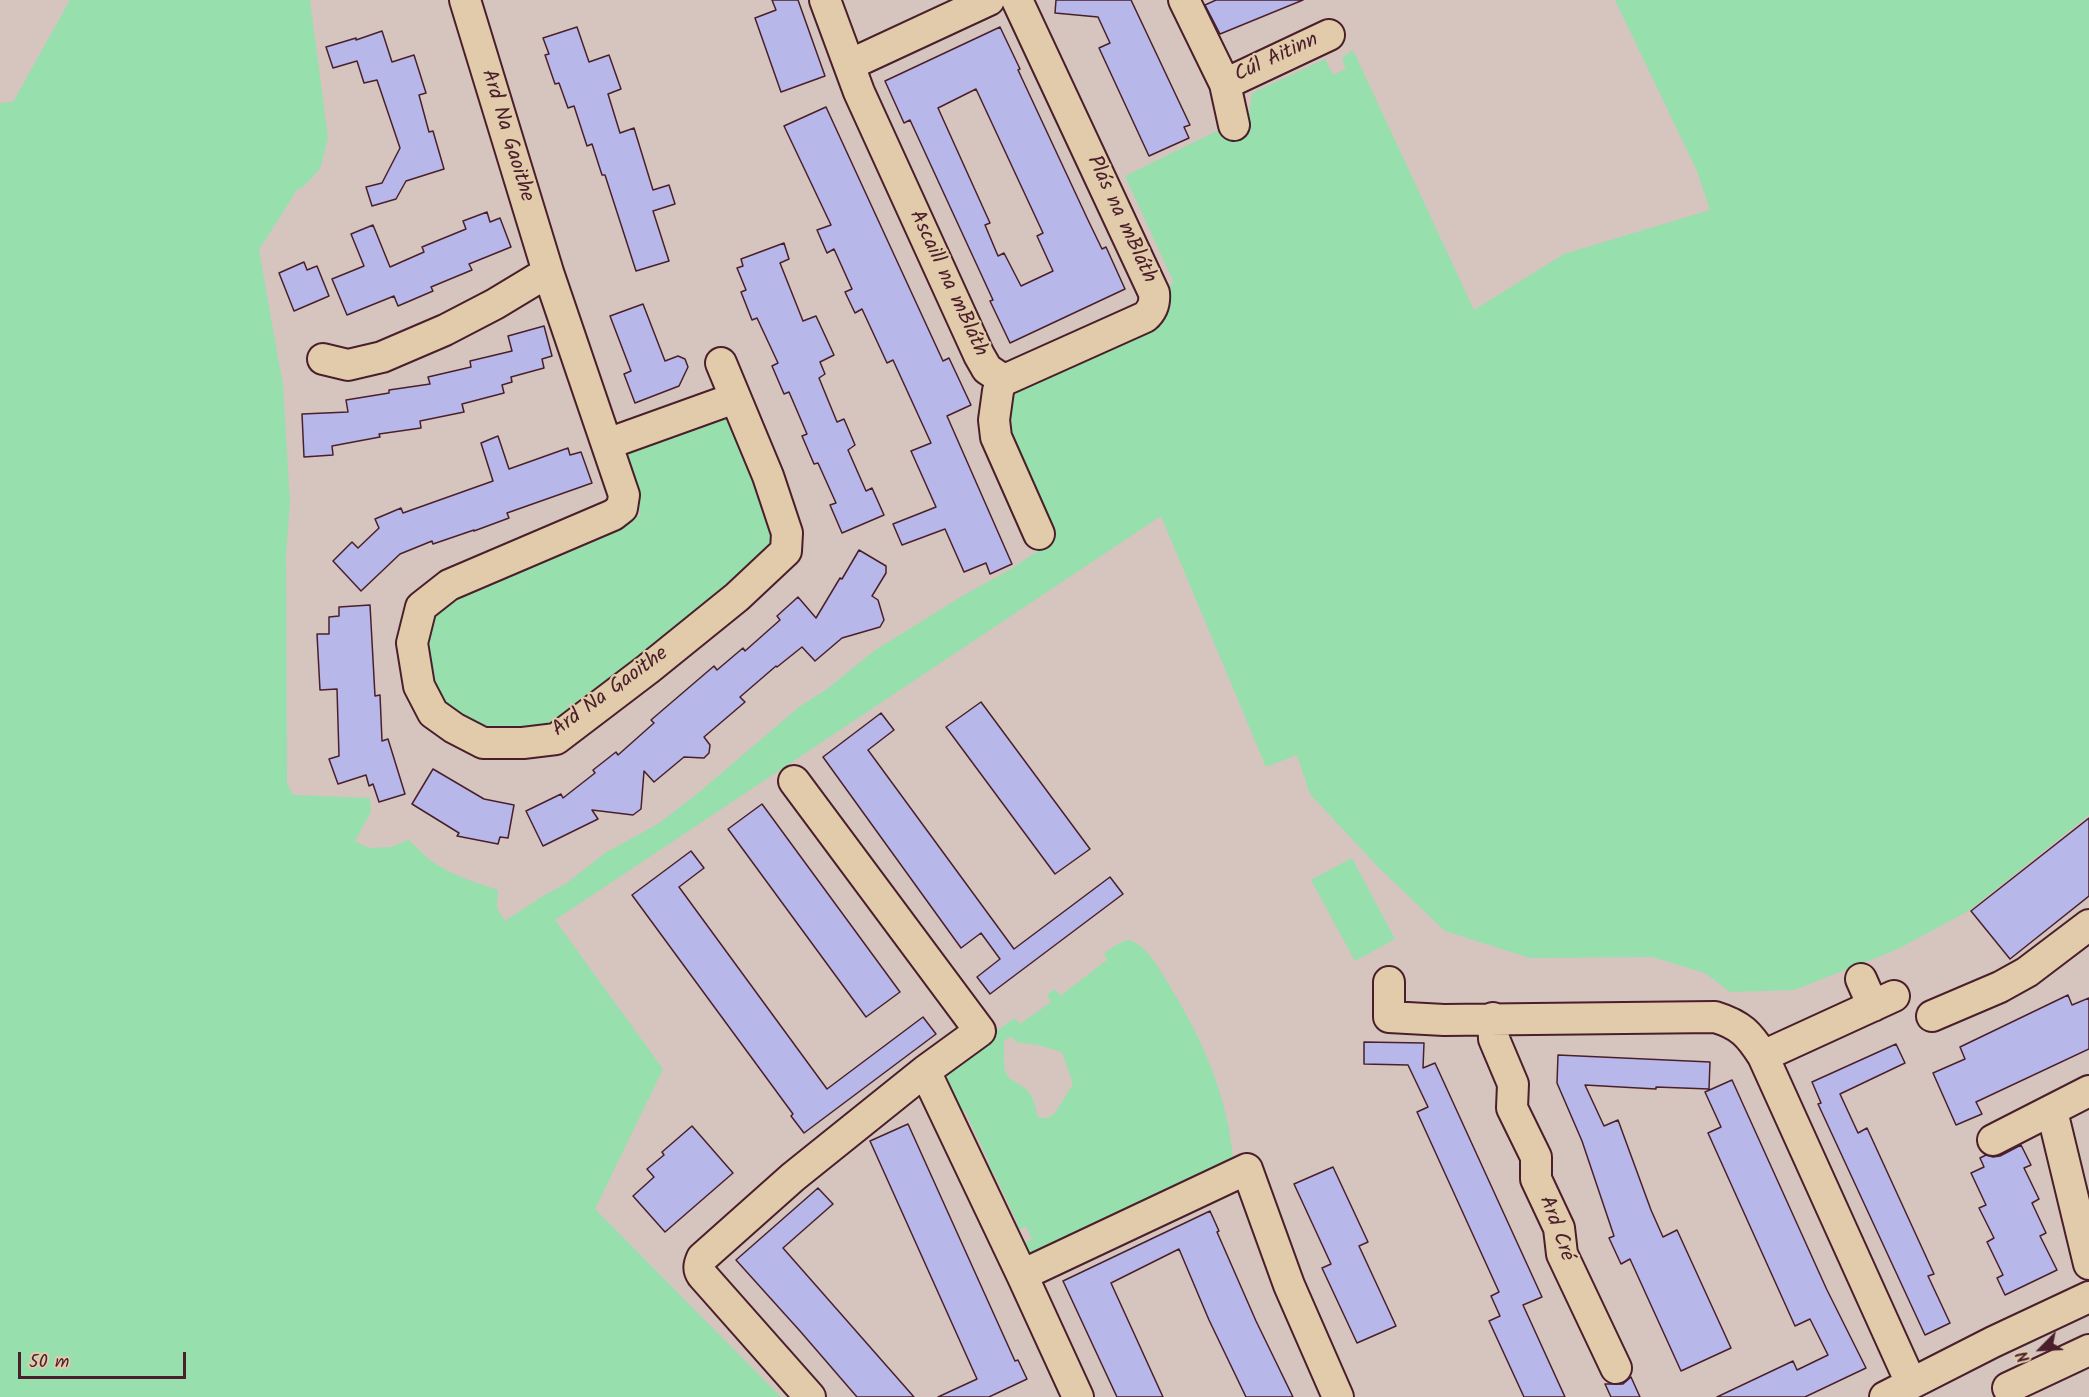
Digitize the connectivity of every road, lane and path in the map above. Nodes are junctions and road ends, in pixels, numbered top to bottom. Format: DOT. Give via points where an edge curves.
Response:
graph roads {
  1 [pos="465,0"];
  2 [pos="825,0"];
  3 [pos="989,0"];
  4 [pos="1184,0"];
  5 [pos="1020,7"];
  6 [pos="940,10"];
  7 [pos="1329,35"];
  8 [pos="849,65"];
  9 [pos="1225,84"];
  10 [pos="1234,125"];
  11 [pos="548,272"];
  12 [pos="323,359"];
  13 [pos="721,363"];
  14 [pos="1002,379"];
  15 [pos="735,398"];
  16 [pos="607,444"];
  17 [pos="1039,534"];
  18 [pos="794,781"];
  19 [pos="2089,925"];
  20 [pos="1861,979"];
  21 [pos="1389,982"];
  22 [pos="1944,1002"];
  23 [pos="1493,1018"];
  24 [pos="1763,1056"];
  25 [pos="925,1071"];
  26 [pos="2089,1091"];
  27 [pos="2052,1111"];
  28 [pos="1993,1140"];
  29 [pos="2089,1264"];
  30 [pos="1022,1275"];
  31 [pos="2085,1310"];
  32 [pos="2089,1350"];
  33 [pos="1616,1368"];
  34 [pos="2008,1388"];
  35 [pos="1894,1393"];
  36 [pos="1071,1395"];
  37 [pos="810,1397"];
  38 [pos="1338,1397"];
  1 -- 11 [label="street, Ard Na Gaoithe"];
  2 -- 8 [label="street, Ascaill na mBláth"];
  3 -- 6 [label="street"];
  4 -- 9 [label="street, Cúl Aitinn"];
  5 -- 14 [label="street, Plás na mBláth" via="1155,300 1145,317"];
  6 -- 8 [label="street"];
  7 -- 9 [label="street, Cúl Aitinn"];
  8 -- 14 [label="street, Ascaill na mBláth" via="979,355 987,369"];
  9 -- 10 [label="street, Cúl Aitinn"];
  11 -- 12 [label="street" via="485,309 382,357 348,365"];
  11 -- 16 [label="street, Ard Na Gaoithe"];
  13 -- 15 [label="street, Ard Na Gaoithe"];
  14 -- 17 [label="street, Ascaill na mBláth" via="994,420 996,437"];
  15 -- 16 [label="street"];
  15 -- 16 [label="street, Ard Na Gaoithe" via="787,533 786,551 737,597 556,739 483,743 433,713 419,686 412,643 421,607 449,585 622,508 624,495"];
  18 -- 25 [label="street" via="980,1031"];
  19 -- 22 [label="street" via="2027,972"];
  20 -- 24 [label="street" via="1883,1001"];
  21 -- 23 [label="street" via="1389,1017"];
  23 -- 24 [label="street" via="1715,1017 1745,1031"];
  23 -- 33 [label="street, Ard Cré" via="1494,1039 1513,1083 1512,1108 1536,1157 1536,1179 1559,1228 1562,1254"];
  24 -- 35 [label="street"];
  25 -- 30 [label="street"];
  25 -- 37 [label="street" via="702,1258 702,1275"];
  26 -- 27 [label="street"];
  27 -- 28 [label="street"];
  27 -- 29 [label="street"];
  30 -- 36 [label="street"];
  30 -- 38 [label="street" via="1247,1169 1290,1285"];
  31 -- 35 [label="street"];
  32 -- 34 [label="street"];
}
